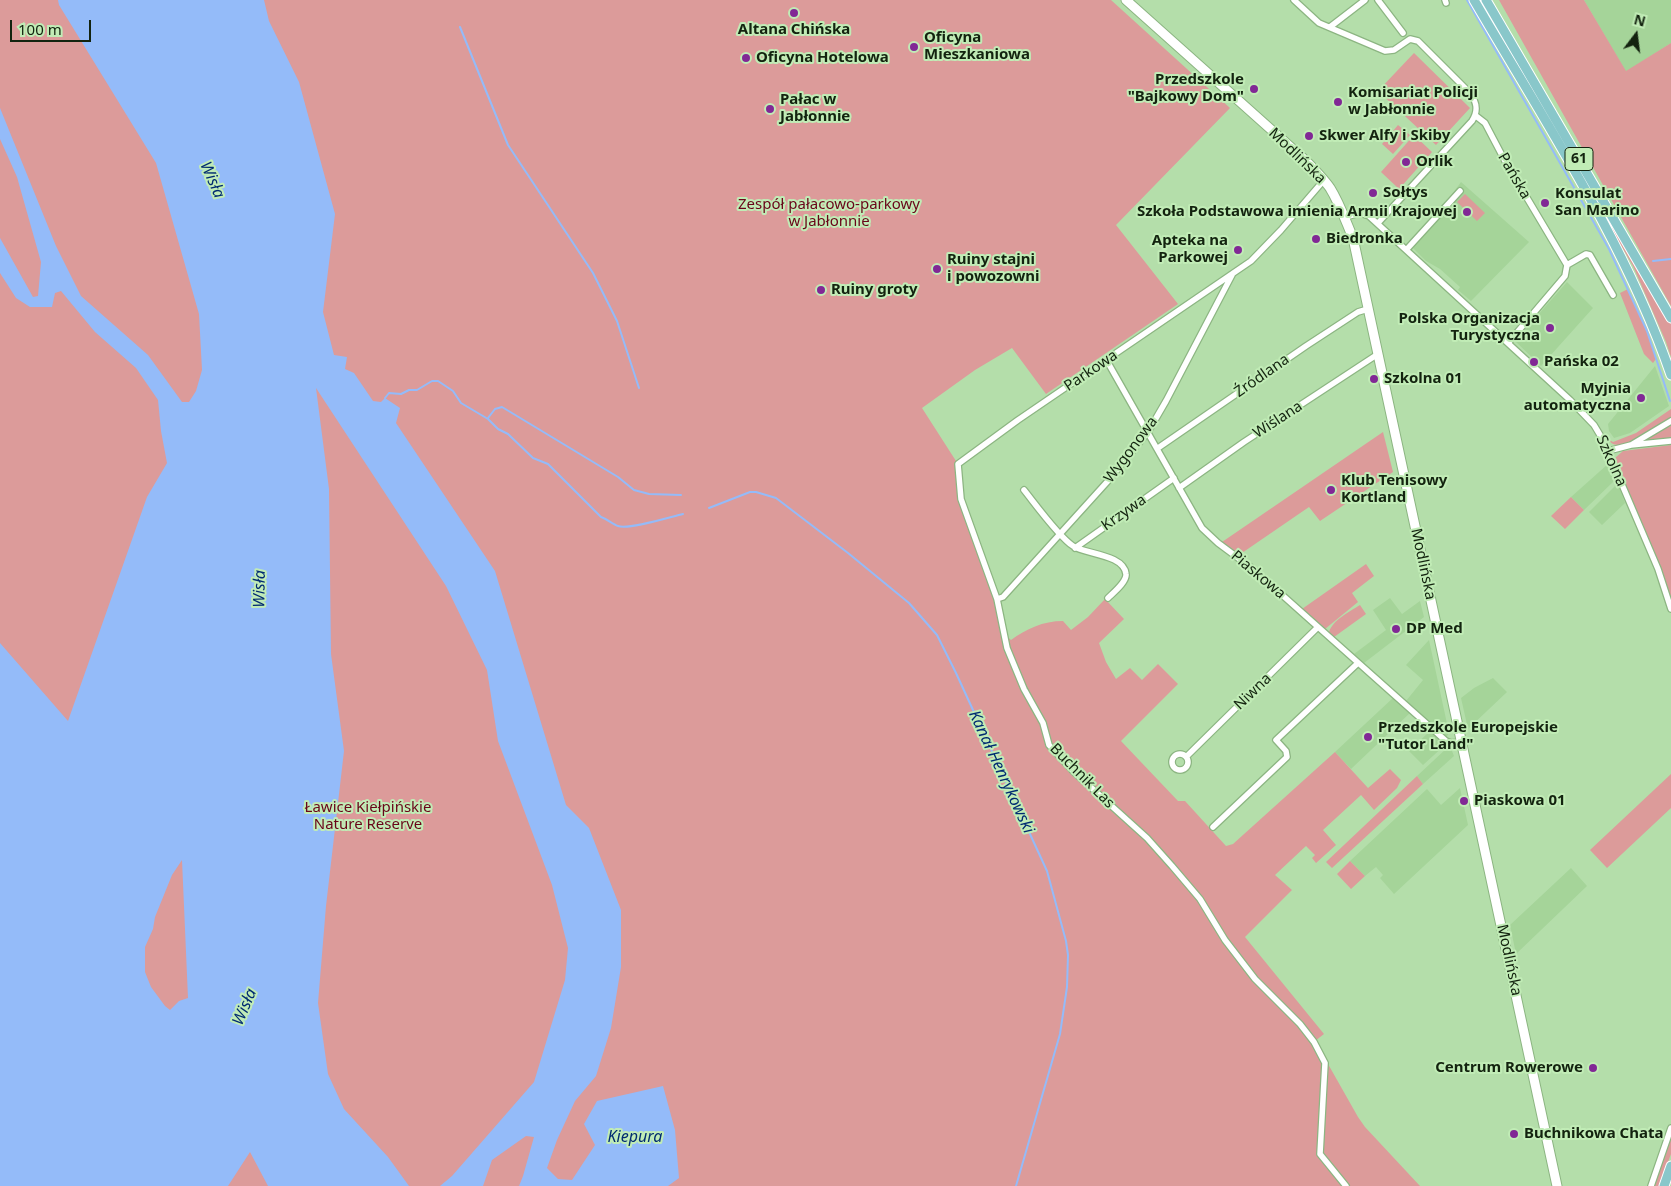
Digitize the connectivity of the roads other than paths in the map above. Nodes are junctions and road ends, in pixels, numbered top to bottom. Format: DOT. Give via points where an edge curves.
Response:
graph roads {
  1 [pos="1126,0"];
  2 [pos="1294,0"];
  3 [pos="1365,0"];
  4 [pos="1378,0"];
  5 [pos="1474,0"];
  6 [pos="1486,0"];
  7 [pos="1330,27"];
  8 [pos="1403,33"];
  9 [pos="1476,116"];
  10 [pos="1324,180"];
  11 [pos="1460,190"];
  12 [pos="1345,217"];
  13 [pos="1378,223"];
  14 [pos="1407,249"];
  15 [pos="1567,265"];
  16 [pos="1232,275"];
  17 [pos="1613,295"];
  18 [pos="1368,309"];
  19 [pos="1671,318"];
  20 [pos="1508,343"];
  21 [pos="1378,354"];
  22 [pos="1107,361"];
  23 [pos="1671,375"];
  24 [pos="1671,421"];
  25 [pos="1148,432"];
  26 [pos="1671,442"];
  27 [pos="1631,445"];
  28 [pos="1158,448"];
  29 [pos="1608,451"];
  30 [pos="1174,478"];
  31 [pos="1179,488"];
  32 [pos="1024,490"];
  33 [pos="1060,533"];
  34 [pos="1075,548"];
  35 [pos="1108,598"];
  36 [pos="997,599"];
  37 [pos="1671,609"];
  38 [pos="1318,627"];
  39 [pos="1358,663"];
  40 [pos="1460,742"];
  41 [pos="1186,757"];
  42 [pos="1213,827"];
  43 [pos="1671,1128"];
  44 [pos="1671,1166"];
  45 [pos="1346,1186"];
  46 [pos="1557,1186"];
  47 [pos="1651,1186"];
  48 [pos="1664,1186"];
  1 -- 10 [label="main road, Modlińska"];
  2 -- 7 [label="street" via="1317,22"];
  3 -- 7 [label="street"];
  4 -- 8 [label="street"];
  5 -- 23 [label="main road, 61" via="1616,247 1648,313"];
  6 -- 19 [label="main road, 61"];
  7 -- 9 [label="street" via="1389,51 1410,39 1418,41 1472,95"];
  9 -- 13 [label="street"];
  9 -- 15 [label="street, Pańska" via="1485,123 1504,161"];
  10 -- 12 [label="main road, Modlińska"];
  10 -- 16 [label="street, Parkowa" via="1259,255"];
  11 -- 14 [label="street"];
  12 -- 13 [label="street, Szkolna" via="1365,213"];
  12 -- 18 [label="main road, Modlińska" via="1353,238"];
  13 -- 14 [label="street, Szkolna"];
  14 -- 20 [label="street, Szkolna"];
  15 -- 17 [label="street" via="1586,254 1590,255"];
  15 -- 20 [label="street" via="1563,278"];
  16 -- 22 [label="street, Parkowa"];
  16 -- 25 [label="street, Wygonowa"];
  18 -- 21 [label="main road, Modlińska"];
  18 -- 28 [label="street, Źródlana" via="1313,341"];
  20 -- 29 [label="street, Szkolna" via="1587,417"];
  21 -- 31 [label="street, Wiślana"];
  21 -- 40 [label="main road, Modlińska"];
  22 -- 25 [label="street, Piaskowa"];
  22 -- 36 [label="street, Parkowa" via="958,464 961,499"];
  24 -- 27 [label="street"];
  25 -- 28 [label="street, Piaskowa"];
  25 -- 33 [label="street, Wygonowa"];
  26 -- 27 [label="street"];
  27 -- 29 [label="street"];
  28 -- 30 [label="street, Piaskowa"];
  29 -- 37 [label="street, Szkolna" via="1658,569"];
  30 -- 31 [label="street, Piaskowa"];
  30 -- 34 [label="street, Krzywa"];
  31 -- 38 [label="street, Piaskowa" via="1209,535"];
  32 -- 33 [label="street"];
  33 -- 34 [label="street"];
  33 -- 36 [label="street, Wygonowa" via="1003,597"];
  34 -- 35 [label="street, Krzywa" via="1106,556 1126,572 1125,579"];
  36 -- 45 [label="street, Buchnik Las" via="1006,648 1043,724 1049,745 1147,838 1200,899 1242,963 1314,1042 1324,1063 1320,1154"];
  38 -- 39 [label="street, Piaskowa"];
  38 -- 41 [label="street, Niwna"];
  39 -- 40 [label="street, Piaskowa" via="1446,741 1451,744"];
  39 -- 42 [label="street" via="1276,740 1287,757"];
  40 -- 46 [label="main road, Modlińska"];
  43 -- 47 [label="street"];
  44 -- 48 [label="main road"];
}
